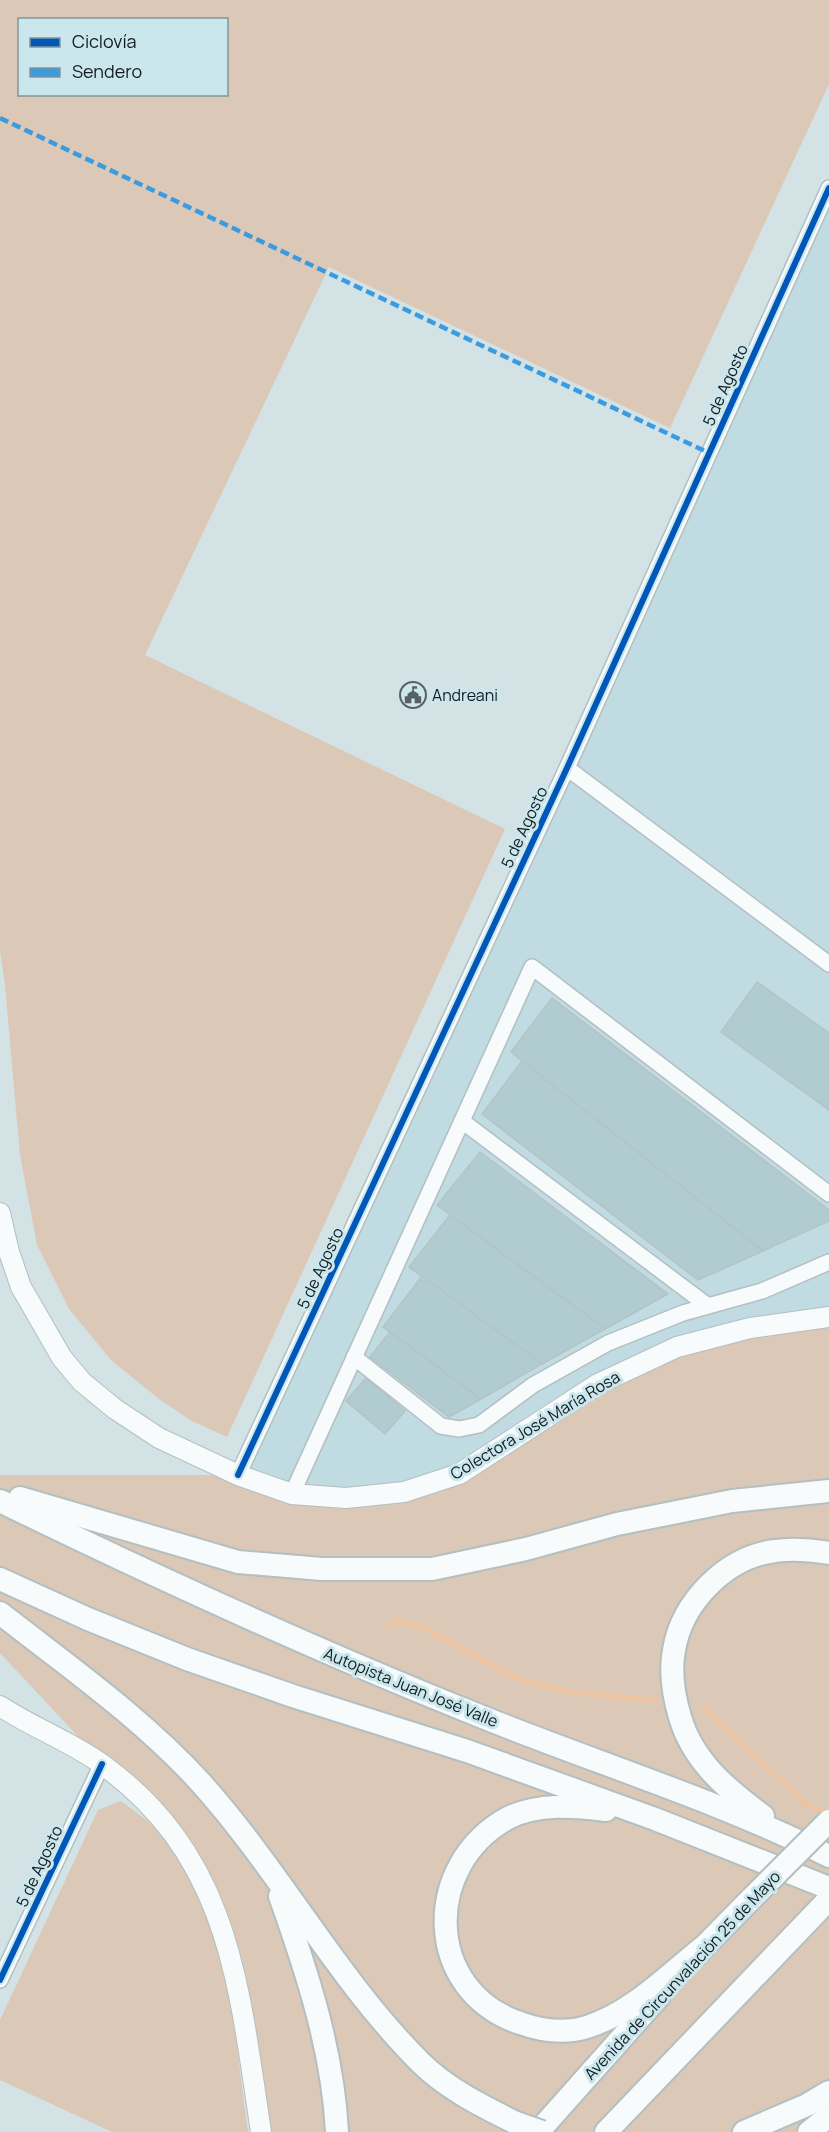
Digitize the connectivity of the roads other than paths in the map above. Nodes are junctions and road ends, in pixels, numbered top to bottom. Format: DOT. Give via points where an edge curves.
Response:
graph roads {
  1 [pos="829,188"];
  2 [pos="567,768"];
  3 [pos="829,964"];
  4 [pos="462,1121"];
  5 [pos="829,1194"];
  6 [pos="0,1213"];
  7 [pos="829,1262"];
  8 [pos="708,1306"];
  9 [pos="829,1317"];
  10 [pos="354,1357"];
  11 [pos="238,1475"];
  12 [pos="829,1491"];
  13 [pos="0,1492"];
  14 [pos="292,1494"];
  15 [pos="0,1501"];
  16 [pos="829,1553"];
  17 [pos="0,1580"];
  18 [pos="0,1613"];
  19 [pos="0,1706"];
  20 [pos="0,1715"];
  21 [pos="25,1723"];
  22 [pos="102,1764"];
  23 [pos="655,1819"];
  24 [pos="829,1821"];
  25 [pos="791,1837"];
  26 [pos="829,1856"];
  27 [pos="271,1872"];
  28 [pos="829,1888"];
  29 [pos="829,1899"];
  30 [pos="702,1948"];
  31 [pos="0,1980"];
  32 [pos="829,2092"];
  33 [pos="829,2116"];
  34 [pos="261,2132"];
  35 [pos="337,2132"];
  36 [pos="540,2132"];
  37 [pos="606,2132"];
  38 [pos="744,2132"];
  39 [pos="809,2132"];
  1 -- 2 [label="street, 5 de Agosto"];
  2 -- 3 [label="street"];
  2 -- 11 [label="street, 5 de Agosto"];
  4 -- 5 [label="street" via="532,967"];
  4 -- 8 [label="street"];
  4 -- 10 [label="street"];
  6 -- 11 [label="main road, Colectora José María Rosa" via="21,1287 62,1358 82,1382 159,1438"];
  7 -- 8 [label="street" via="762,1291"];
  8 -- 10 [label="street" via="683,1312 608,1343 533,1385 478,1425 459,1430 441,1426"];
  9 -- 14 [label="main road, Colectora José María Rosa" via="750,1328 677,1347 598,1384 459,1474 404,1492 358,1497"];
  10 -- 14 [label="street"];
  11 -- 14 [label="main road, Colectora José María Rosa"];
  12 -- 13 [label="highway" via="709,1505 432,1569 322,1569 238,1562"];
  15 -- 25 [label="highway, Autopista Juan José Valle" via="371,1672"];
  16 -- 25 [label="highway" via="805,1549 773,1551 740,1562 711,1582 688,1611 674,1649 678,1708 695,1750 714,1778"];
  17 -- 23 [label="highway" via="187,1659 467,1751"];
  18 -- 27 [label="highway" via="147,1729 201,1783"];
  19 -- 21 [label="main road"];
  20 -- 21 [label="street"];
  21 -- 22 [label="main road"];
  22 -- 31 [label="street, 5 de Agosto"];
  22 -- 34 [label="main road" via="165,1821 192,1858 215,1909 232,1955"];
  23 -- 28 [label="highway"];
  23 -- 30 [label="highway" via="568,1806 537,1808 509,1818 481,1837 457,1866 447,1893 444,1922 448,1949 468,1988 489,2008 510,2020 560,2032 615,2015"];
  24 -- 30 [label="highway, Avenida de Circunvalación 25 de Mayo, bridge"];
  25 -- 26 [label="highway, Autopista Juan José Valle"];
  27 -- 35 [label="highway" via="315,2000"];
  27 -- 36 [label="highway, bridge" via="421,2064 464,2097"];
  29 -- 37 [label="highway"];
  30 -- 36 [label="highway, Avenida de Circunvalación 25 de Mayo"];
  32 -- 38 [label="highway"];
  33 -- 39 [label="highway"];
}
